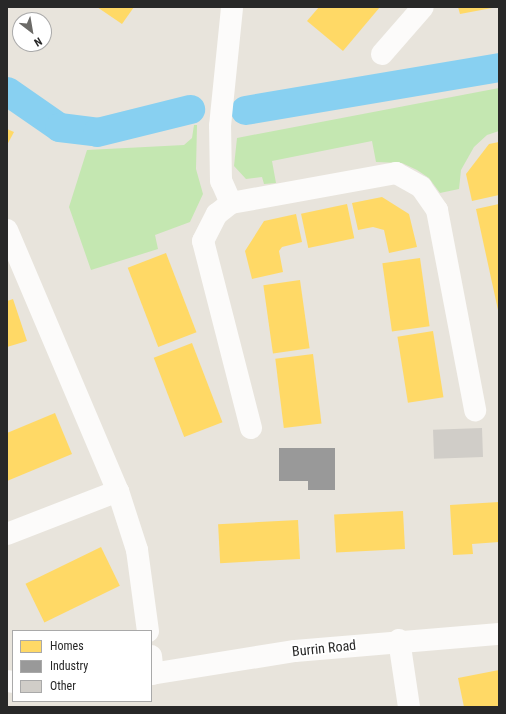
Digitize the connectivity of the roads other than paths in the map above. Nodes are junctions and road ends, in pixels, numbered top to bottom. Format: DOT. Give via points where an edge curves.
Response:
graph roads {
  1 [pos="232,7"];
  2 [pos="423,7"];
  3 [pos="382,54"];
  4 [pos="231,203"];
  5 [pos="8,233"];
  6 [pos="475,410"];
  7 [pos="251,428"];
  8 [pos="118,491"];
  9 [pos="7,534"];
  10 [pos="148,630"];
  11 [pos="499,634"];
  12 [pos="399,640"];
  13 [pos="152,668"];
  14 [pos="409,707"];
  1 -- 4 [label="street" via="220,126 221,181"];
  2 -- 3 [label="street"];
  4 -- 6 [label="street" via="396,173 421,186 437,210"];
  4 -- 7 [label="street" via="217,214 203,240"];
  5 -- 8 [label="street"];
  8 -- 9 [label="street"];
  8 -- 10 [label="street" via="137,550"];
  11 -- 12 [label="street, Burrin Road"];
  12 -- 13 [label="street, Burrin Road"];
  12 -- 14 [label="street"];
}
